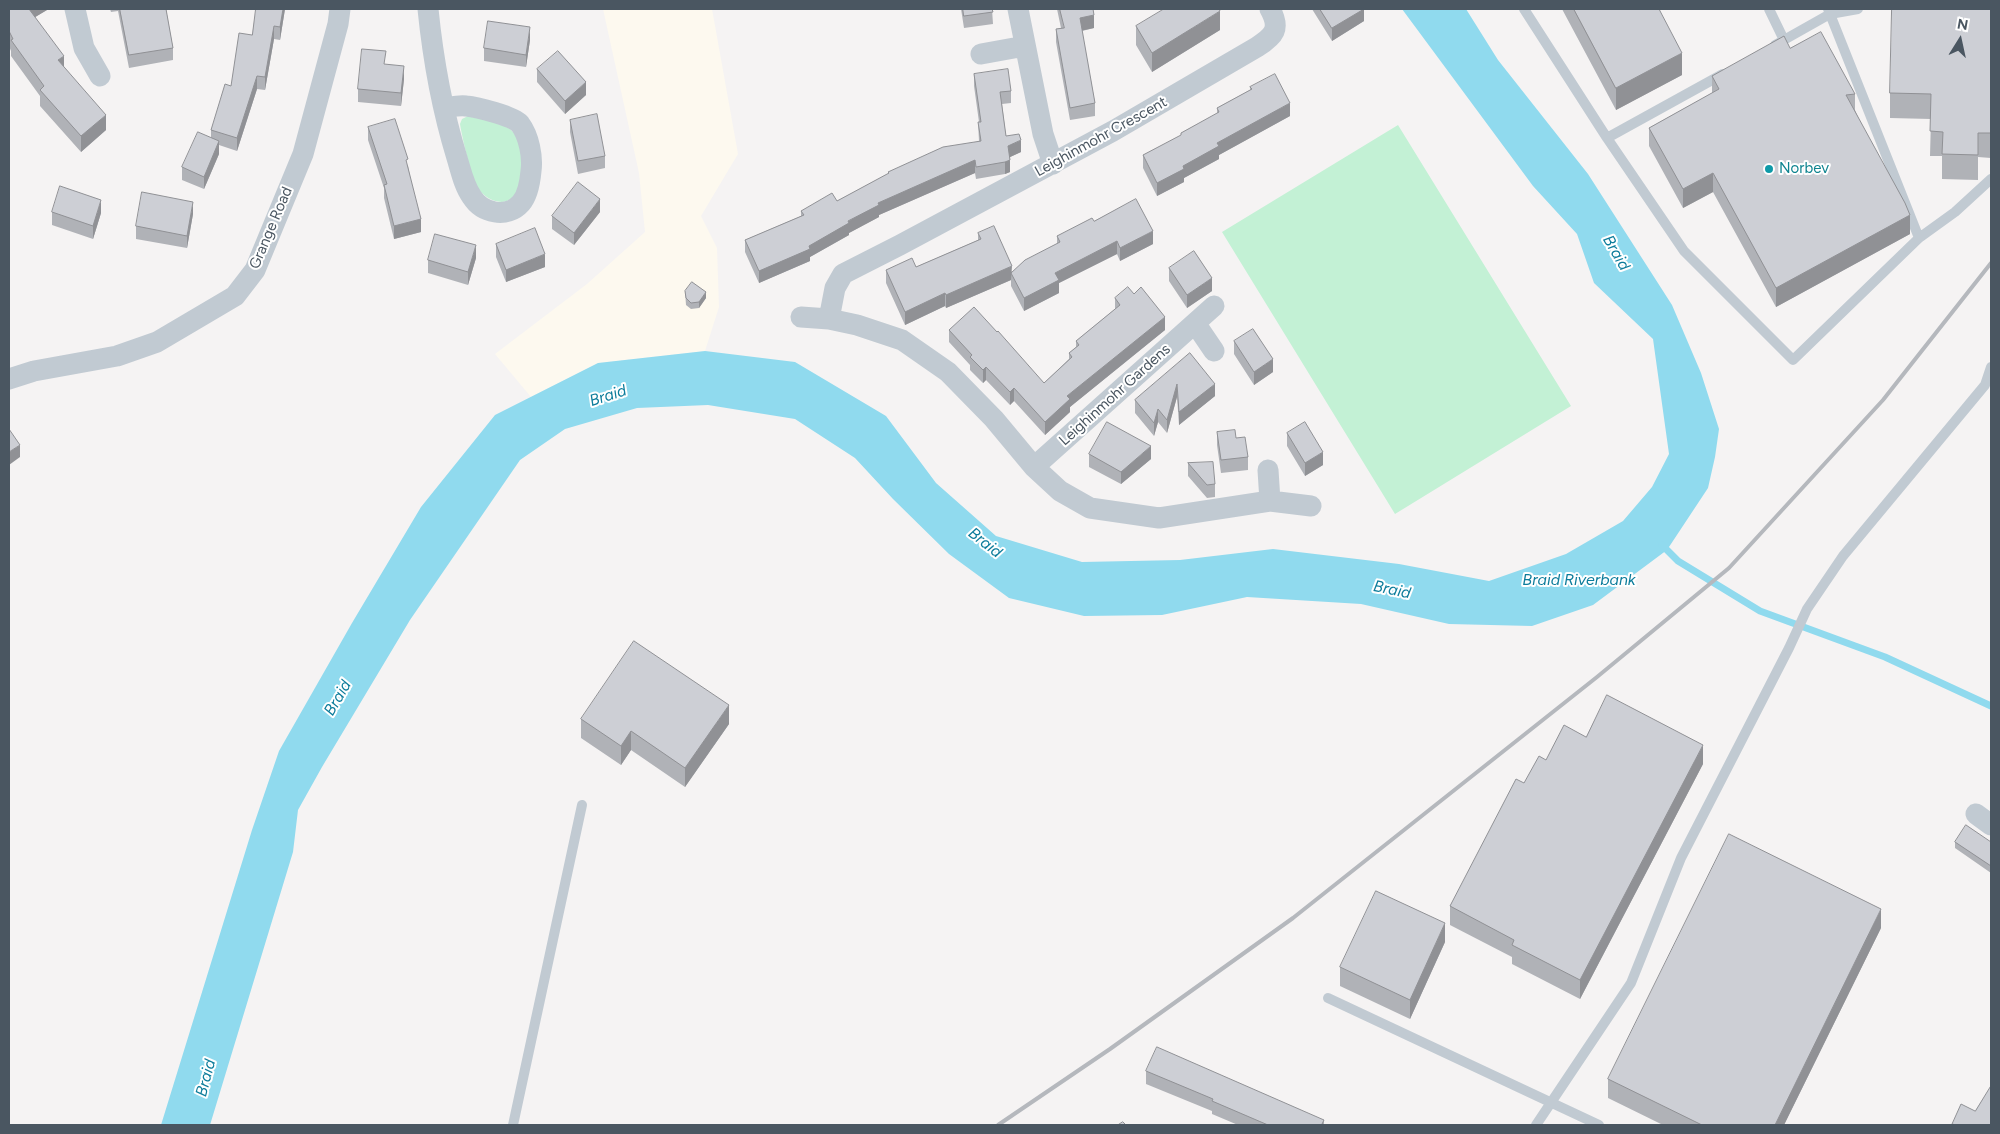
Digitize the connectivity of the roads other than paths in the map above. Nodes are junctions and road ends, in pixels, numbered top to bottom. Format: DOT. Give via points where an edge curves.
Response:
graph roads {
  1 [pos="75,9"];
  2 [pos="340,9"];
  3 [pos="428,9"];
  4 [pos="1018,9"];
  5 [pos="1270,9"];
  6 [pos="1524,9"];
  7 [pos="1769,9"];
  8 [pos="1858,9"];
  9 [pos="1829,11"];
  10 [pos="1784,40"];
  11 [pos="1025,46"];
  12 [pos="1767,49"];
  13 [pos="981,54"];
  14 [pos="1734,68"];
  15 [pos="100,76"];
  16 [pos="444,108"];
  17 [pos="1608,138"];
  18 [pos="1053,164"];
  19 [pos="1991,178"];
  20 [pos="1919,238"];
  21 [pos="1214,306"];
  22 [pos="801,317"];
  23 [pos="830,319"];
  24 [pos="1195,323"];
  25 [pos="1214,351"];
  26 [pos="1991,367"];
  27 [pos="9,379"];
  28 [pos="1034,467"];
  29 [pos="1268,470"];
  30 [pos="1270,501"];
  31 [pos="1311,506"];
  32 [pos="582,805"];
  33 [pos="1328,998"];
  34 [pos="1550,1102"];
  35 [pos="513,1125"];
  36 [pos="1536,1125"];
  37 [pos="1599,1125"];
  1 -- 15 [label="street" via="84,48"];
  2 -- 27 [label="street, Grange Road" via="303,154 255,270 235,296 158,342 117,356"];
  3 -- 16 [label="street"];
  4 -- 11 [label="street"];
  5 -- 18 [label="street, Leighinmohr Crescent" via="1276,23 1275,31 1265,42"];
  6 -- 17 [label="lane"];
  7 -- 10 [label="lane"];
  8 -- 9 [label="lane"];
  9 -- 10 [label="lane"];
  9 -- 20 [label="lane"];
  10 -- 12 [label="lane"];
  11 -- 13 [label="street"];
  11 -- 18 [label="street" via="1043,134"];
  14 -- 17 [label="lane"];
  16 -- 16 [label="street" via="461,172 472,197 482,208 509,212 521,203 529,187 532,164 528,142 519,123 500,114 466,106"];
  17 -- 20 [label="lane" via="1684,251 1793,360"];
  18 -- 23 [label="street, Leighinmohr Crescent" via="843,274 835,288"];
  19 -- 20 [label="lane" via="1955,212"];
  21 -- 24 [label="street, Leighinmohr Gardens"];
  22 -- 23 [label="street"];
  23 -- 28 [label="street" via="902,340 948,372 994,419"];
  24 -- 25 [label="street"];
  24 -- 28 [label="street, Leighinmohr Gardens"];
  26 -- 34 [label="lane" via="1985,385 1843,556 1807,609 1681,858 1631,983"];
  28 -- 30 [label="street" via="1060,491 1090,508 1159,518"];
  29 -- 30 [label="street"];
  30 -- 31 [label="street"];
  32 -- 35 [label="lane"];
  33 -- 34 [label="lane"];
  34 -- 36 [label="lane"];
  34 -- 37 [label="lane"];
}
